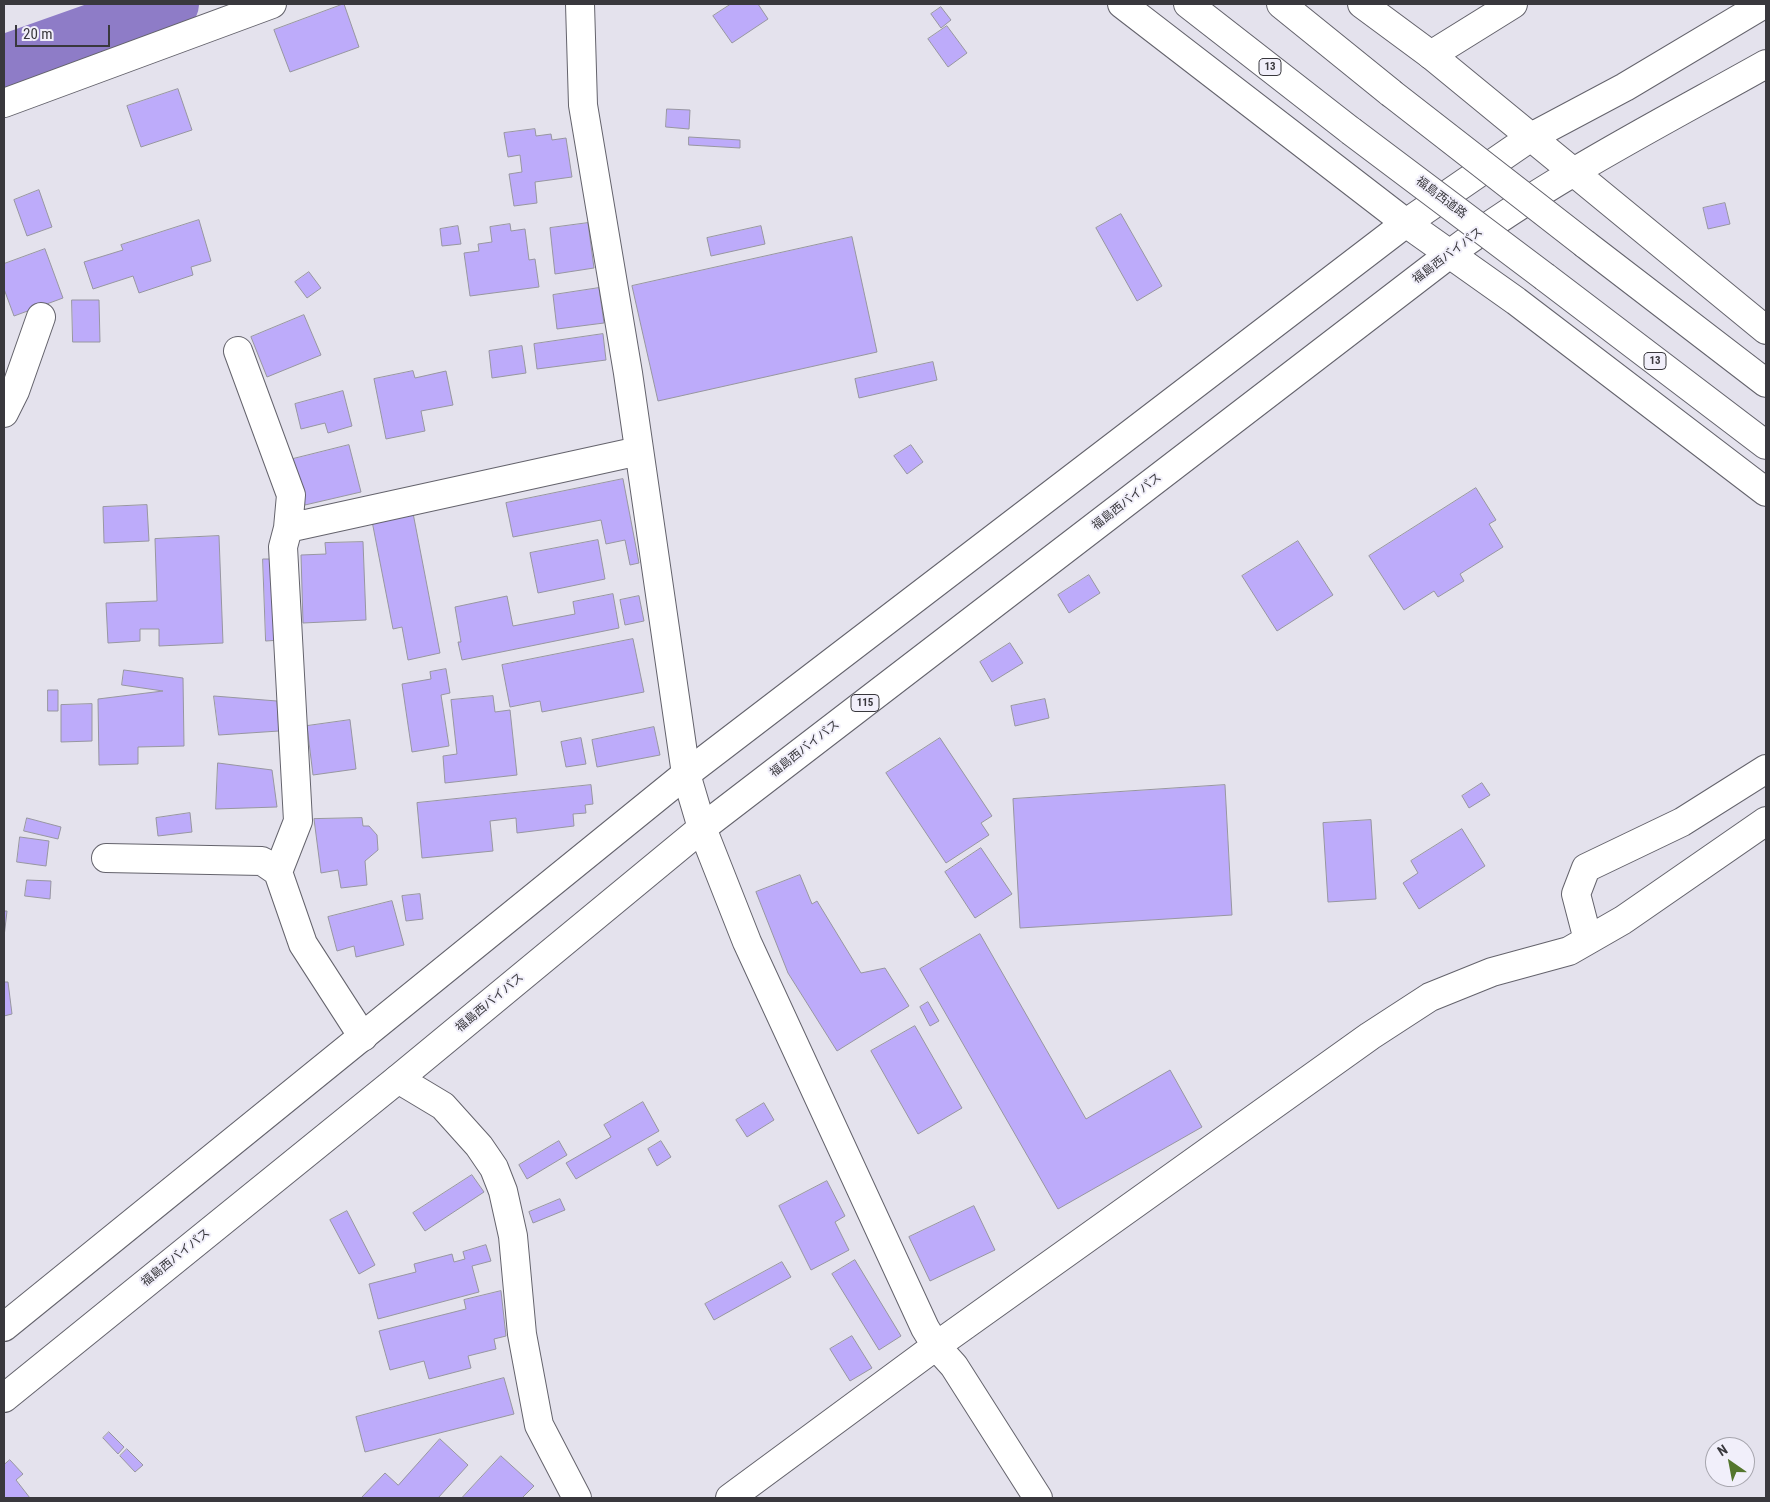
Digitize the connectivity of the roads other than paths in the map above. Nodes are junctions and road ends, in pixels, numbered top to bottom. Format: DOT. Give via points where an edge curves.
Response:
graph roads {
  1 [pos="272,4"];
  2 [pos="580,4"];
  3 [pos="1122,4"];
  4 [pos="1188,4"];
  5 [pos="1282,4"];
  6 [pos="1362,4"];
  7 [pos="1513,4"];
  8 [pos="1764,4"];
  9 [pos="1431,55"];
  10 [pos="1766,64"];
  11 [pos="4,103"];
  12 [pos="1531,137"];
  13 [pos="1573,171"];
  14 [pos="1406,223"];
  15 [pos="1451,253"];
  16 [pos="41,317"];
  17 [pos="1766,330"];
  18 [pos="238,351"];
  19 [pos="1766,383"];
  20 [pos="4,413"];
  21 [pos="1766,445"];
  22 [pos="639,451"];
  23 [pos="1766,492"];
  24 [pos="288,528"];
  25 [pos="1766,769"];
  26 [pos="686,774"];
  27 [pos="1766,821"];
  28 [pos="702,828"];
  29 [pos="106,858"];
  30 [pos="278,872"];
  31 [pos="1588,940"];
  32 [pos="363,1037"];
  33 [pos="398,1079"];
  34 [pos="4,1327"];
  35 [pos="936,1346"];
  36 [pos="4,1398"];
  37 [pos="576,1498"];
  38 [pos="730,1498"];
  39 [pos="1038,1498"];
  1 -- 11 [label="main road"];
  2 -- 22 [label="main road" via="583,105"];
  3 -- 14 [label="main road"];
  4 -- 21 [label="main road, 福島西道路 / 13, bridge"];
  5 -- 19 [label="main road, bridge" via="1391,93"];
  6 -- 9 [label="main road"];
  7 -- 9 [label="main road"];
  8 -- 12 [label="main road" via="1625,87"];
  9 -- 12 [label="main road"];
  10 -- 13 [label="main road, 福島西バイパス / 115"];
  12 -- 13 [label="main road"];
  12 -- 14 [label="main road"];
  13 -- 15 [label="main road, 福島西バイパス / 115"];
  13 -- 17 [label="main road"];
  14 -- 15 [label="main road"];
  14 -- 26 [label="main road"];
  15 -- 23 [label="main road"];
  15 -- 28 [label="main road, 福島西バイパス / 115"];
  16 -- 20 [label="main road"];
  18 -- 24 [label="main road" via="291,495"];
  22 -- 24 [label="main road"];
  22 -- 26 [label="main road"];
  24 -- 30 [label="main road" via="283,547 298,821"];
  25 -- 31 [label="main road" via="1682,822 1586,868 1576,894"];
  26 -- 28 [label="main road"];
  26 -- 32 [label="main road"];
  27 -- 31 [label="main road" via="1623,920"];
  28 -- 33 [label="main road, 福島西バイパス / 115"];
  28 -- 35 [label="main road" via="751,951 877,1227"];
  29 -- 30 [label="main road" via="262,860"];
  30 -- 32 [label="main road" via="304,944"];
  31 -- 35 [label="main road" via="1569,951 1492,972 1430,997 1370,1036"];
  32 -- 34 [label="main road"];
  33 -- 36 [label="main road, 福島西バイパス / 115"];
  33 -- 37 [label="main road" via="443,1106 494,1168 514,1236 522,1334 539,1425"];
  35 -- 38 [label="main road"];
  35 -- 39 [label="main road" via="954,1366"];
}
